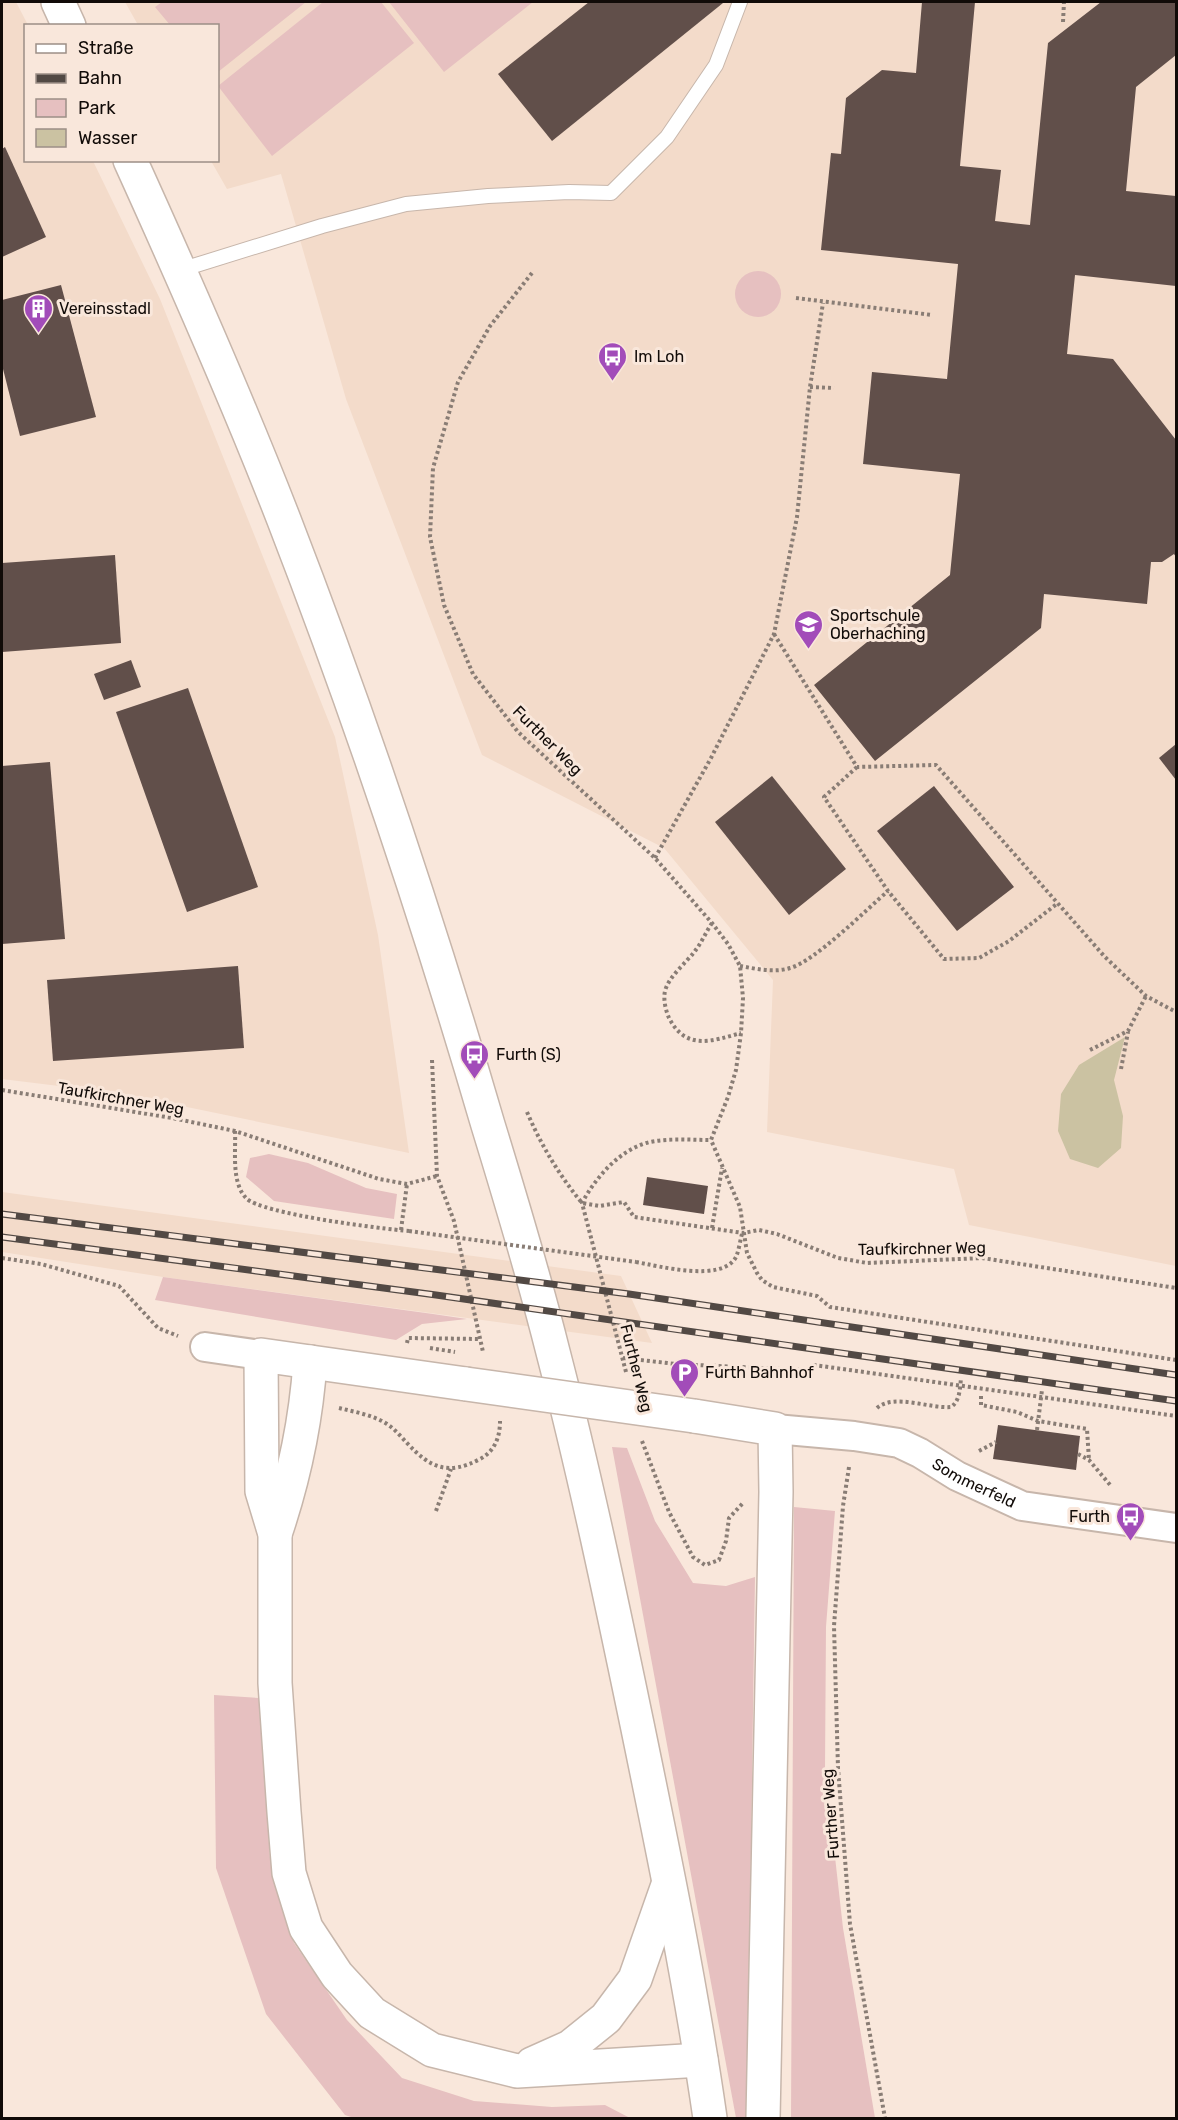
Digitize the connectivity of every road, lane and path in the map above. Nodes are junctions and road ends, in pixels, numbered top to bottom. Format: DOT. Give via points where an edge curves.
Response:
graph roads {
  1 [pos="58,2"];
  2 [pos="740,2"];
  3 [pos="1064,2"];
  4 [pos="1063,22"];
  5 [pos="68,24"];
  6 [pos="131,162"];
  7 [pos="180,270"];
  8 [pos="532,273"];
  9 [pos="796,298"];
  10 [pos="823,303"];
  11 [pos="932,315"];
  12 [pos="810,387"];
  13 [pos="834,388"];
  14 [pos="774,634"];
  15 [pos="857,767"];
  16 [pos="655,858"];
  17 [pos="888,891"];
  18 [pos="1058,903"];
  19 [pos="712,923"];
  20 [pos="740,966"];
  21 [pos="1146,996"];
  22 [pos="1176,1012"];
  23 [pos="1128,1031"];
  24 [pos="741,1033"];
  25 [pos="1090,1050"];
  26 [pos="432,1054"];
  27 [pos="1121,1070"];
  28 [pos="2,1090"];
  29 [pos="527,1112"];
  30 [pos="236,1131"];
  31 [pos="711,1140"];
  32 [pos="722,1167"];
  33 [pos="437,1176"];
  34 [pos="407,1184"];
  35 [pos="582,1203"];
  36 [pos="712,1228"];
  37 [pos="401,1230"];
  38 [pos="742,1233"];
  39 [pos="2,1258"];
  40 [pos="1176,1288"];
  41 [pos="426,1338"];
  42 [pos="480,1339"];
  43 [pos="205,1347"];
  44 [pos="261,1355"];
  45 [pos="622,1358"];
  46 [pos="485,1359"];
  47 [pos="1176,1360"];
  48 [pos="310,1362"];
  49 [pos="694,1365"];
  50 [pos="961,1378"];
  51 [pos="627,1379"];
  52 [pos="685,1384"];
  53 [pos="960,1386"];
  54 [pos="1042,1390"];
  55 [pos="981,1396"];
  56 [pos="1041,1397"];
  57 [pos="307,1403"];
  58 [pos="498,1412"];
  59 [pos="874,1412"];
  60 [pos="1176,1416"];
  61 [pos="1038,1421"];
  62 [pos="775,1429"];
  63 [pos="1037,1430"];
  64 [pos="640,1432"];
  65 [pos="1078,1454"];
  66 [pos="1089,1460"];
  67 [pos="452,1469"];
  68 [pos="1115,1491"];
  69 [pos="776,1492"];
  70 [pos="843,1506"];
  71 [pos="436,1511"];
  72 [pos="1176,1528"];
  73 [pos="275,1534"];
  74 [pos="669,1880"];
  75 [pos="701,2060"];
  76 [pos="518,2071"];
  77 [pos="710,2118"];
  78 [pos="763,2118"];
  79 [pos="885,2118"];
  1 -- 5 [label="main road"];
  2 -- 7 [label="lane" via="716,65 667,137 611,193 488,196 406,204"];
  3 -- 4 [label="path"];
  6 -- 7 [label="main road"];
  7 -- 74 [label="main road" via="287,528 356,713 444,975 553,1351 602,1555"];
  8 -- 16 [label="path, Further Weg" via="490,326 458,382 433,468 430,537 444,605 473,674 518,732"];
  9 -- 10 [label="path"];
  10 -- 11 [label="path"];
  10 -- 12 [label="path"];
  12 -- 13 [label="path"];
  12 -- 14 [label="path" via="797,517"];
  14 -- 15 [label="path"];
  14 -- 16 [label="path"];
  15 -- 17 [label="path" via="824,796"];
  15 -- 18 [label="path" via="936,765"];
  16 -- 19 [label="path, Further Weg"];
  17 -- 18 [label="path" via="944,959 979,958 1009,941"];
  17 -- 20 [label="path" via="808,960 774,971"];
  18 -- 21 [label="path"];
  19 -- 20 [label="path, Further Weg"];
  19 -- 24 [label="path" via="665,991 666,1011 675,1029 690,1040 713,1041"];
  20 -- 24 [label="path, Further Weg"];
  21 -- 22 [label="path"];
  21 -- 23 [label="path"];
  23 -- 25 [label="path"];
  23 -- 27 [label="path"];
  24 -- 31 [label="path, Further Weg" via="736,1070"];
  26 -- 33 [label="path"];
  28 -- 30 [label="path, Taufkirchner Weg"];
  29 -- 35 [label="path" via="537,1136"];
  30 -- 34 [label="path, Taufkirchner Weg" via="379,1179"];
  30 -- 37 [label="path" via="236,1174 245,1198 255,1206"];
  31 -- 32 [label="path"];
  31 -- 35 [label="path" via="650,1142 635,1148 592,1184"];
  32 -- 36 [label="path"];
  32 -- 38 [label="path" via="740,1207"];
  33 -- 34 [label="path"];
  33 -- 42 [label="path" via="454,1221"];
  34 -- 37 [label="path"];
  35 -- 36 [label="path, Taufkirchner Weg" via="599,1206 624,1202 634,1217"];
  35 -- 45 [label="path, Further Weg"];
  36 -- 38 [label="path, Taufkirchner Weg"];
  37 -- 38 [label="path, bridge" via="691,1271 726,1267 735,1258"];
  38 -- 40 [label="path, Taufkirchner Weg" via="759,1230 777,1234 853,1262 997,1259"];
  38 -- 47 [label="path" via="753,1265 767,1284 779,1290 817,1296 830,1307"];
  39 -- 43 [label="path" via="41,1264 119,1286 158,1328"];
  41 -- 42 [label="path"];
  42 -- 46 [label="path"];
  43 -- 44 [label="street"];
  44 -- 48 [label="main road"];
  44 -- 73 [label="main road" via="262,1491"];
  45 -- 49 [label="path"];
  45 -- 51 [label="path, Further Weg"];
  48 -- 57 [label="main road"];
  48 -- 62 [label="main road, bridge"];
  49 -- 52 [label="path"];
  49 -- 53 [label="path" via="804,1370 814,1365"];
  50 -- 53 [label="path"];
  53 -- 56 [label="path"];
  53 -- 59 [label="path" via="956,1404 951,1407 892,1401"];
  54 -- 56 [label="path"];
  55 -- 61 [label="path" via="981,1405"];
  56 -- 60 [label="path"];
  56 -- 61 [label="path"];
  57 -- 67 [label="path" via="340,1408 387,1424 424,1460"];
  57 -- 73 [label="main road" via="290,1489"];
  58 -- 67 [label="path" via="499,1432 491,1450 476,1461"];
  61 -- 63 [label="path"];
  61 -- 66 [label="path" via="1087,1429"];
  62 -- 69 [label="main road"];
  62 -- 72 [label="street, Sommerfeld" via="899,1443 1022,1506"];
  64 -- 69 [label="path, Further Weg" via="669,1512 693,1557 705,1565 719,1560 729,1518 744,1502"];
  65 -- 66 [label="path"];
  66 -- 68 [label="path"];
  67 -- 71 [label="path"];
  69 -- 78 [label="main road"];
  70 -- 79 [label="path, Further Weg" via="834,1626 838,1768 850,1924"];
  73 -- 76 [label="main road" via="274,1683 284,1812 289,1873 306,1928 336,1975 372,2013 432,2050"];
  74 -- 75 [label="main road"];
  74 -- 76 [label="main road" via="635,1979 606,2018 570,2047"];
  75 -- 76 [label="main road"];
  75 -- 77 [label="main road"];
}
